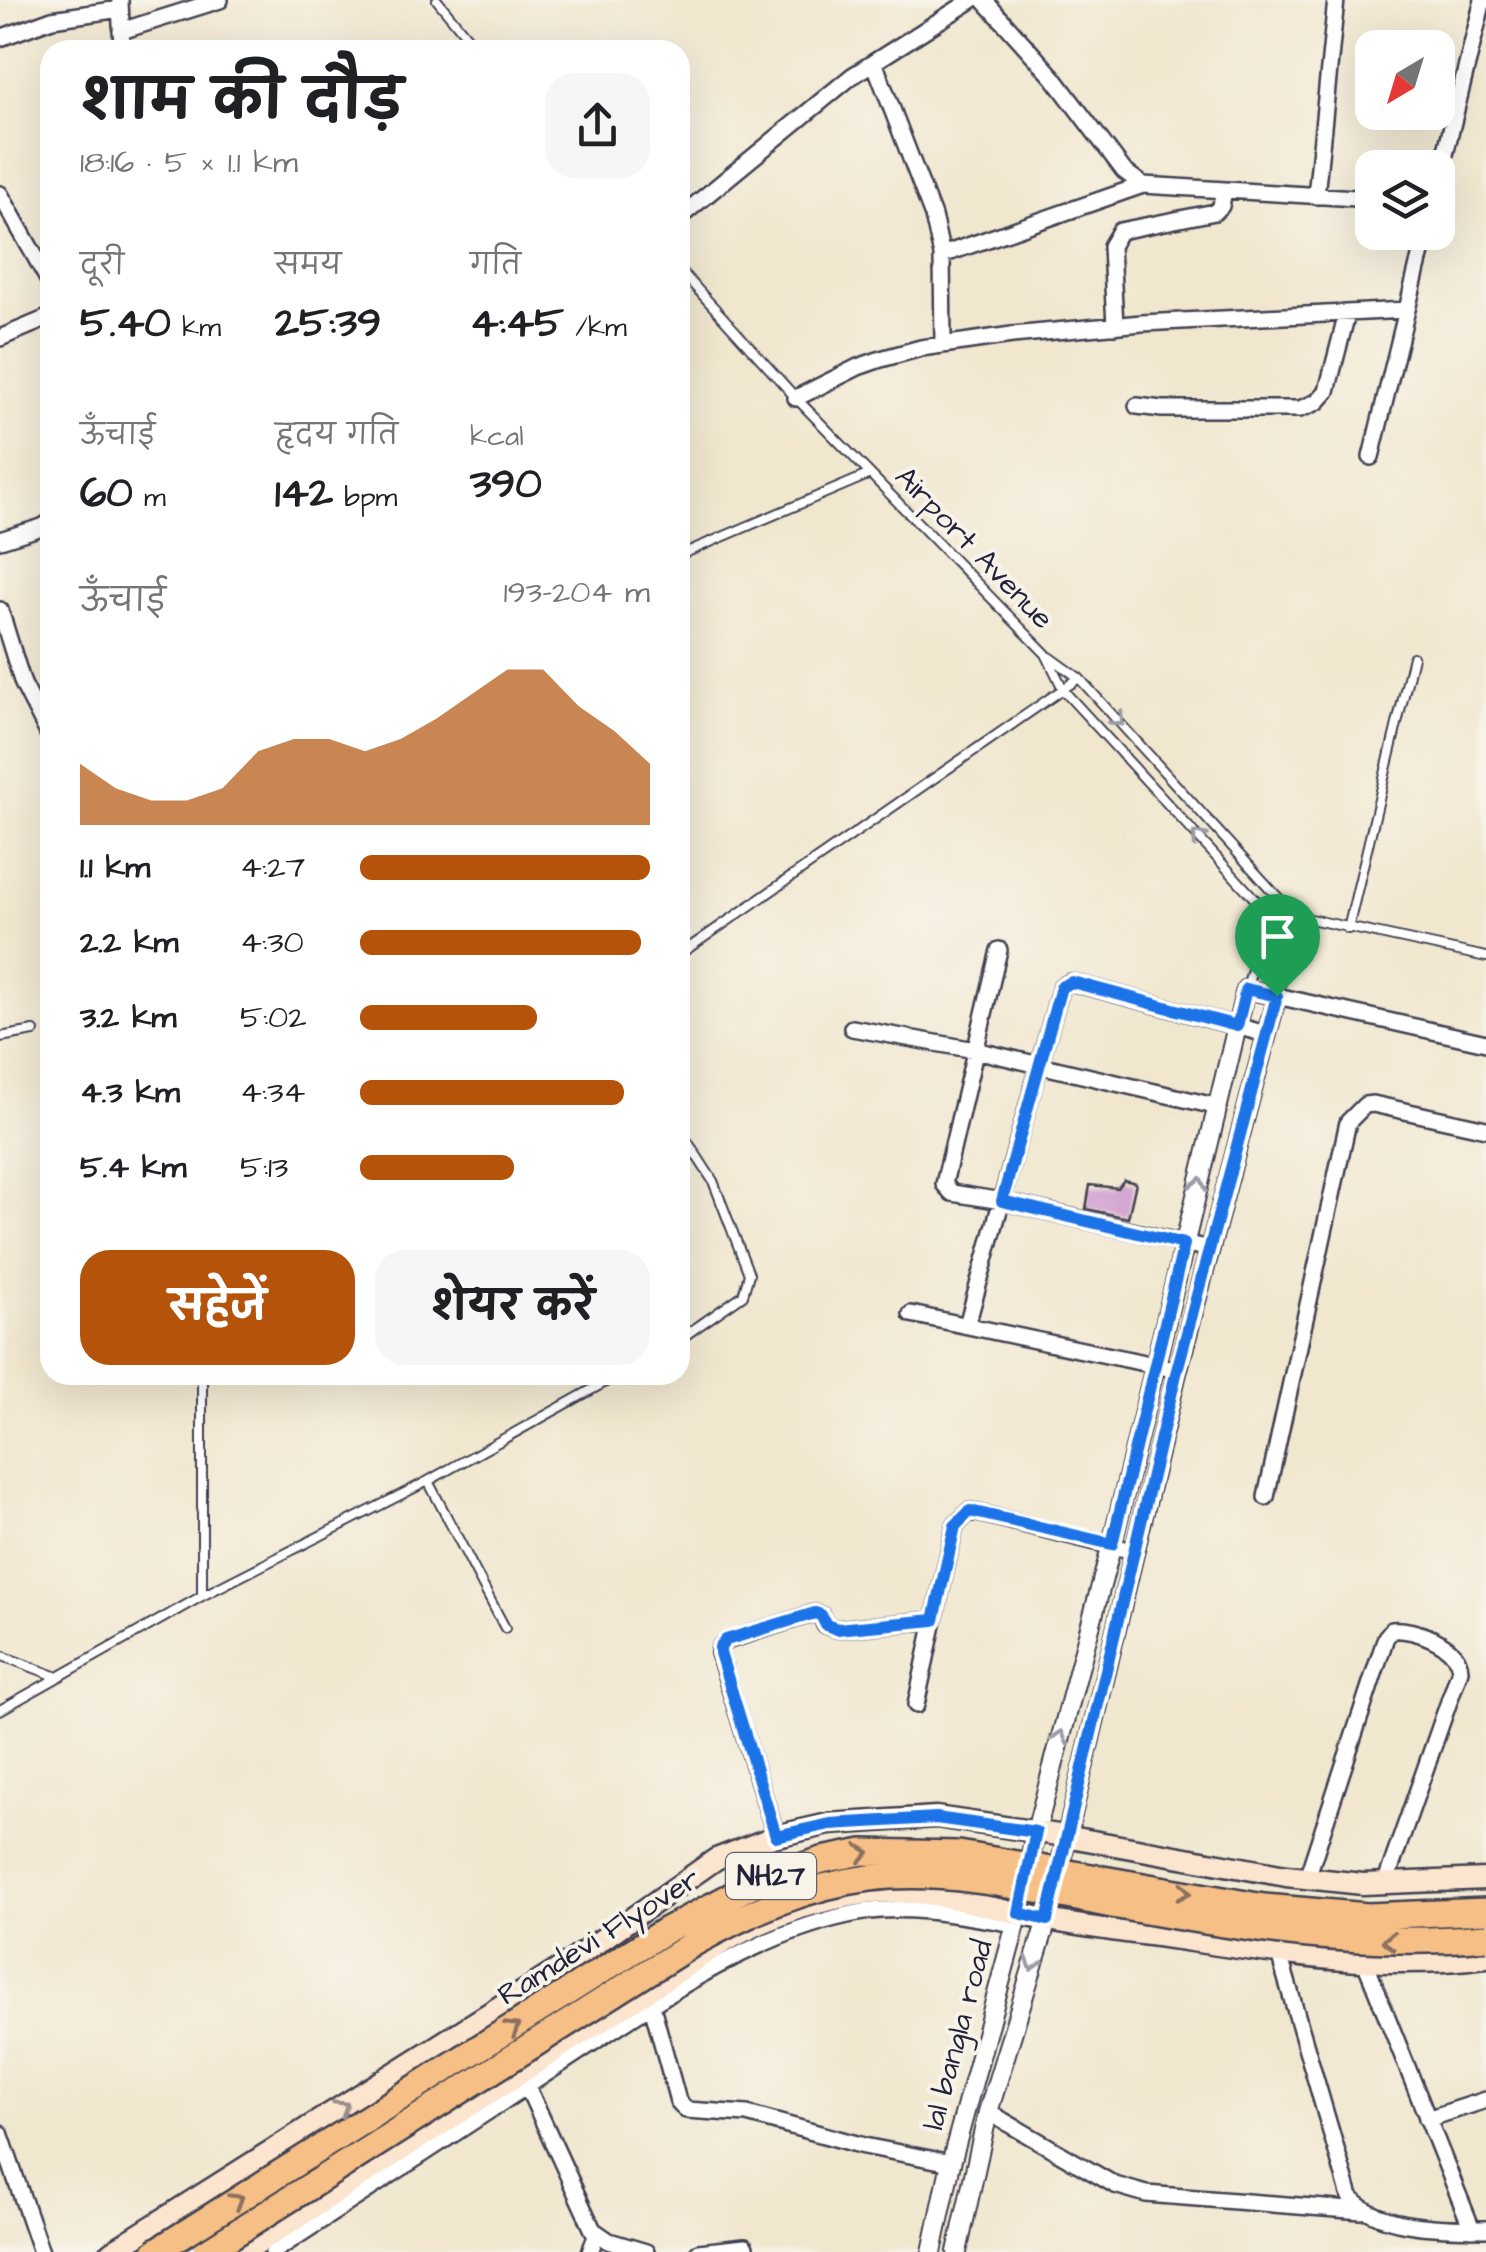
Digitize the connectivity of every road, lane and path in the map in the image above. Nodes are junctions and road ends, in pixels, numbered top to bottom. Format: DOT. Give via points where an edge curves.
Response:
graph roads {
  1 [pos="220,0"];
  2 [pos="437,0"];
  3 [pos="972,0"];
  4 [pos="984,0"];
  5 [pos="1336,0"];
  6 [pos="1483,0"];
  7 [pos="120,4"];
  8 [pos="122,32"];
  9 [pos="0,38"];
  10 [pos="122,40"];
  11 [pos="470,40"];
  12 [pos="874,62"];
  13 [pos="1446,150"];
  14 [pos="1143,185"];
  15 [pos="1224,190"];
  16 [pos="0,194"];
  17 [pos="1316,196"];
  18 [pos="1355,198"];
  19 [pos="690,209"];
  20 [pos="40,250"];
  21 [pos="1422,250"];
  22 [pos="942,255"];
  23 [pos="690,281"];
  24 [pos="1407,310"];
  25 [pos="1347,314"];
  26 [pos="40,321"];
  27 [pos="1116,326"];
  28 [pos="0,338"];
  29 [pos="943,345"];
  30 [pos="796,398"];
  31 [pos="1137,406"];
  32 [pos="1371,458"];
  33 [pos="870,474"];
  34 [pos="40,528"];
  35 [pos="0,540"];
  36 [pos="690,551"];
  37 [pos="0,610"];
  38 [pos="1046,654"];
  39 [pos="1413,657"];
  40 [pos="1079,678"];
  41 [pos="1064,691"];
  42 [pos="40,717"];
  43 [pos="1264,909"];
  44 [pos="1295,916"];
  45 [pos="1348,929"];
  46 [pos="690,947"];
  47 [pos="999,950"];
  48 [pos="1486,958"];
  49 [pos="1246,989"];
  50 [pos="1277,996"];
  51 [pos="1237,1026"];
  52 [pos="852,1028"];
  53 [pos="34,1031"];
  54 [pos="1266,1034"];
  55 [pos="0,1037"];
  56 [pos="1486,1043"];
  57 [pos="975,1050"];
  58 [pos="1039,1067"];
  59 [pos="1218,1106"];
  60 [pos="1486,1128"];
  61 [pos="690,1145"];
  62 [pos="1002,1201"];
  63 [pos="1184,1244"];
  64 [pos="1209,1249"];
  65 [pos="911,1314"];
  66 [pos="966,1326"];
  67 [pos="690,1332"];
  68 [pos="1156,1365"];
  69 [pos="1178,1370"];
  70 [pos="202,1385"];
  71 [pos="600,1385"];
  72 [pos="428,1480"];
  73 [pos="1126,1486"];
  74 [pos="1148,1492"];
  75 [pos="1266,1497"];
  76 [pos="1112,1544"];
  77 [pos="1133,1551"];
  78 [pos="202,1596"];
  79 [pos="934,1620"];
  80 [pos="505,1628"];
  81 [pos="0,1655"];
  82 [pos="58,1677"];
  83 [pos="1072,1692"];
  84 [pos="1097,1700"];
  85 [pos="916,1705"];
  86 [pos="0,1710"];
  87 [pos="1036,1832"];
  88 [pos="776,1836"];
  89 [pos="1065,1836"];
  90 [pos="1307,1878"];
  91 [pos="1486,1879"];
  92 [pos="1385,1884"];
  93 [pos="1486,1911"];
  94 [pos="1018,1918"];
  95 [pos="1047,1920"];
  96 [pos="1486,1937"];
  97 [pos="1279,1954"];
  98 [pos="1486,1956"];
  99 [pos="1365,1962"];
  100 [pos="652,2006"];
  101 [pos="526,2086"];
  102 [pos="1486,2100"];
  103 [pos="988,2112"];
  104 [pos="1427,2119"];
  105 [pos="0,2133"];
  106 [pos="952,2162"];
  107 [pos="1362,2211"];
  108 [pos="1479,2229"];
  109 [pos="597,2232"];
  110 [pos="745,2248"];
  111 [pos="42,2252"];
  112 [pos="111,2252"];
  113 [pos="154,2252"];
  114 [pos="206,2252"];
  115 [pos="244,2252"];
  116 [pos="273,2252"];
  117 [pos="590,2252"];
  118 [pos="646,2252"];
  119 [pos="698,2252"];
  120 [pos="932,2252"];
  121 [pos="958,2252"];
  1 -- 8 [label="street"];
  2 -- 11 [label="lane"];
  3 -- 12 [label="street"];
  4 -- 14 [label="street" via="1124,171"];
  5 -- 17 [label="street"];
  6 -- 13 [label="street"];
  7 -- 8 [label="street"];
  7 -- 9 [label="street"];
  8 -- 10 [label="street"];
  12 -- 19 [label="street"];
  12 -- 22 [label="street"];
  14 -- 15 [label="street"];
  14 -- 22 [label="street"];
  15 -- 17 [label="street"];
  15 -- 27 [label="street" via="1215,212 1120,231 1112,246"];
  16 -- 20 [label="street"];
  17 -- 18 [label="street"];
  21 -- 24 [label="street"];
  22 -- 29 [label="street"];
  23 -- 30 [label="lane, Airport Avenue"];
  24 -- 25 [label="street"];
  24 -- 32 [label="street"];
  25 -- 27 [label="street"];
  25 -- 31 [label="street" via="1327,391 1317,402 1300,409"];
  26 -- 28 [label="street"];
  27 -- 29 [label="street"];
  29 -- 30 [label="street" via="858,366"];
  30 -- 33 [label="lane, Airport Avenue"];
  33 -- 36 [label="lane"];
  33 -- 38 [label="lane, Airport Avenue"];
  34 -- 35 [label="street"];
  37 -- 42 [label="street"];
  38 -- 40 [label="lane"];
  38 -- 41 [label="lane, Airport Avenue"];
  39 -- 45 [label="lane"];
  40 -- 41 [label="lane"];
  40 -- 44 [label="lane, one-way"];
  43 -- 41 [label="lane, Airport Avenue, one-way"];
  41 -- 46 [label="lane"];
  43 -- 44 [label="lane"];
  43 -- 49 [label="lane"];
  44 -- 45 [label="lane"];
  44 -- 50 [label="lane"];
  45 -- 48 [label="lane"];
  47 -- 57 [label="street"];
  49 -- 50 [label="street"];
  49 -- 51 [label="street, lal bangla road"];
  50 -- 54 [label="street, lal bangla road"];
  50 -- 56 [label="street"];
  51 -- 54 [label="street"];
  51 -- 58 [label="street" via="1072,982 1061,987"];
  51 -- 59 [label="street, lal bangla road"];
  52 -- 57 [label="street"];
  53 -- 55 [label="lane"];
  54 -- 64 [label="street, lal bangla road"];
  57 -- 58 [label="street"];
  57 -- 62 [label="street" via="944,1184 952,1193"];
  58 -- 59 [label="street"];
  58 -- 62 [label="street"];
  63 -- 59 [label="street, lal bangla road, one-way"];
  60 -- 75 [label="street" via="1373,1104 1348,1122"];
  61 -- 67 [label="lane" via="713,1181 749,1274 744,1295"];
  62 -- 63 [label="street"];
  62 -- 66 [label="street"];
  63 -- 64 [label="street"];
  63 -- 68 [label="street, lal bangla road"];
  64 -- 69 [label="street, lal bangla road"];
  65 -- 66 [label="street"];
  66 -- 68 [label="street"];
  68 -- 69 [label="street"];
  68 -- 73 [label="street, lal bangla road"];
  69 -- 74 [label="street, lal bangla road"];
  70 -- 78 [label="lane"];
  71 -- 72 [label="lane"];
  72 -- 78 [label="lane"];
  72 -- 80 [label="lane"];
  73 -- 74 [label="street"];
  73 -- 76 [label="street, lal bangla road"];
  74 -- 77 [label="street, lal bangla road"];
  76 -- 77 [label="street"];
  76 -- 79 [label="street" via="970,1511 955,1526"];
  76 -- 83 [label="street, lal bangla road"];
  77 -- 84 [label="street, lal bangla road"];
  78 -- 82 [label="lane"];
  79 -- 85 [label="street"];
  79 -- 88 [label="street" via="837,1629 815,1613 720,1647"];
  81 -- 82 [label="lane"];
  82 -- 86 [label="lane"];
  83 -- 84 [label="street"];
  87 -- 83 [label="street, lal bangla road, one-way"];
  84 -- 89 [label="street, lal bangla road"];
  87 -- 88 [label="main road" via="918,1818 830,1824"];
  87 -- 89 [label="main road"];
  87 -- 94 [label="street, lal bangla road"];
  112 -- 88 [label="main road, one-way" via="567,1964 716,1859"];
  89 -- 90 [label="main road"];
  89 -- 95 [label="street, lal bangla road"];
  90 -- 92 [label="main road"];
  90 -- 92 [label="street" via="1386,1637 1405,1629 1450,1649 1460,1670"];
  91 -- 92 [label="main road"];
  113 -- 93 [label="highway, Ramdevi Flyover / NH27, one-way, bridge" via="666,1930 767,1877 822,1860 863,1852 959,1854 1264,1906 1368,1916"];
  94 -- 95 [label="main road"];
  94 -- 100 [label="street" via="922,1910 836,1918 744,1952"];
  94 -- 106 [label="street, lal bangla road"];
  94 -- 115 [label="main road" via="942,1897 893,1892 838,1898 761,1921"];
  95 -- 97 [label="main road"];
  95 -- 103 [label="street, lal bangla road, one-way"];
  96 -- 114 [label="highway, Ramdevi Flyover / NH27, one-way, bridge" via="1375,1942 1290,1936 994,1884 910,1876 842,1883 790,1897 694,1943"];
  97 -- 99 [label="main road"];
  97 -- 107 [label="street" via="1350,2197"];
  98 -- 99 [label="main road"];
  99 -- 104 [label="street"];
  100 -- 101 [label="street"];
  100 -- 106 [label="street" via="686,2110 747,2114"];
  101 -- 109 [label="street"];
  101 -- 116 [label="street"];
  102 -- 104 [label="street"];
  103 -- 107 [label="street" via="1115,2185 1146,2194"];
  103 -- 121 [label="street, lal bangla road"];
  104 -- 108 [label="street"];
  105 -- 111 [label="street"];
  106 -- 120 [label="street, lal bangla road"];
  107 -- 108 [label="street" via="1410,2224"];
  109 -- 117 [label="street"];
  109 -- 118 [label="street"];
  110 -- 119 [label="street"];
}
